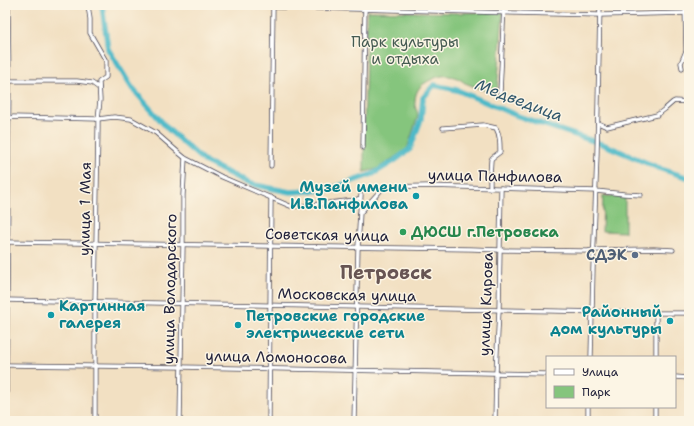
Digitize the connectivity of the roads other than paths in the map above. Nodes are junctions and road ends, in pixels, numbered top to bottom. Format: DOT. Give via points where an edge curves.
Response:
graph roads {
  1 [pos="8,5"];
  2 [pos="88,5"];
  3 [pos="504,5"];
  4 [pos="600,5"];
  5 [pos="685,5"];
  6 [pos="273,6"];
  7 [pos="365,7"];
  8 [pos="504,12"];
  9 [pos="687,13"];
  10 [pos="600,14"];
  11 [pos="682,68"];
  12 [pos="9,81"];
  13 [pos="99,88"];
  14 [pos="500,93"];
  15 [pos="689,102"];
  16 [pos="98,118"];
  17 [pos="7,119"];
  18 [pos="598,124"];
  19 [pos="443,128"];
  20 [pos="363,148"];
  21 [pos="185,158"];
  22 [pos="271,166"];
  23 [pos="490,188"];
  24 [pos="501,188"];
  25 [pos="596,191"];
  26 [pos="641,195"];
  27 [pos="270,198"];
  28 [pos="360,213"];
  29 [pos="6,242"];
  30 [pos="96,243"];
  31 [pos="183,244"];
  32 [pos="270,246"];
  33 [pos="358,247"];
  34 [pos="500,250"];
  35 [pos="593,250"];
  36 [pos="673,250"];
  37 [pos="6,300"];
  38 [pos="95,302"];
  39 [pos="182,304"];
  40 [pos="269,306"];
  41 [pos="356,308"];
  42 [pos="499,310"];
  43 [pos="592,312"];
  44 [pos="689,313"];
  45 [pos="656,314"];
  46 [pos="591,356"];
  47 [pos="656,356"];
  48 [pos="6,365"];
  49 [pos="95,366"];
  50 [pos="181,366"];
  51 [pos="269,369"];
  52 [pos="354,371"];
  53 [pos="496,373"];
  54 [pos="546,374"];
  55 [pos="676,377"];
  56 [pos="689,378"];
  57 [pos="588,408"];
  58 [pos="655,408"];
  59 [pos="6,421"];
  60 [pos="95,421"];
  61 [pos="180,421"];
  62 [pos="269,421"];
  63 [pos="354,421"];
  64 [pos="496,421"];
  65 [pos="588,421"];
  66 [pos="655,421"];
  1 -- 12 [label="street"];
  2 -- 13 [label="street, улица 1 Мая" via="90,33 106,61 106,76 99,82"];
  3 -- 8 [label="street"];
  4 -- 10 [label="street"];
  5 -- 9 [label="street"];
  6 -- 7 [label="street"];
  6 -- 22 [label="street"];
  7 -- 8 [label="street"];
  7 -- 20 [label="street"];
  8 -- 10 [label="street"];
  8 -- 14 [label="street"];
  9 -- 10 [label="street"];
  9 -- 11 [label="street" via="686,51 681,63"];
  10 -- 18 [label="street"];
  12 -- 13 [label="street" via="77,81 92,83"];
  12 -- 17 [label="street"];
  13 -- 16 [label="street, улица 1 Мая"];
  15 -- 18 [label="street" via="675,101 657,115 607,127"];
  16 -- 17 [label="street"];
  16 -- 21 [label="street" via="131,119 156,133"];
  16 -- 30 [label="street, улица 1 Мая"];
  17 -- 29 [label="street"];
  18 -- 25 [label="street"];
  19 -- 23 [label="street" via="483,125 496,128 499,133 500,152 491,160"];
  21 -- 27 [label="street" via="222,178"];
  21 -- 31 [label="street, улица Володарского"];
  23 -- 24 [label="street, улица Панфилова"];
  23 -- 28 [label="street, улица Панфилова" via="387,187 381,190"];
  24 -- 25 [label="street, улица Панфилова"];
  24 -- 34 [label="street, улица Кирова"];
  25 -- 26 [label="street, улица Панфилова"];
  25 -- 35 [label="street"];
  27 -- 28 [label="street" via="290,206 303,206 355,200 360,196"];
  27 -- 32 [label="street"];
  28 -- 33 [label="street"];
  29 -- 30 [label="street, Советская улица"];
  29 -- 37 [label="street"];
  30 -- 31 [label="street, Советская улица"];
  30 -- 38 [label="street, улица 1 Мая"];
  31 -- 32 [label="street, Советская улица"];
  31 -- 39 [label="street, улица Володарского"];
  32 -- 33 [label="street, Советская улица"];
  32 -- 40 [label="street"];
  33 -- 34 [label="street, Советская улица"];
  33 -- 41 [label="street"];
  34 -- 35 [label="street, Советская улица"];
  34 -- 42 [label="street, улица Кирова"];
  35 -- 36 [label="street, Советская улица"];
  35 -- 43 [label="street"];
  37 -- 38 [label="street, Московская улица"];
  37 -- 48 [label="street"];
  38 -- 39 [label="street, Московская улица"];
  38 -- 49 [label="street, улица 1 Мая"];
  39 -- 40 [label="street, Московская улица"];
  39 -- 50 [label="street, улица Володарского"];
  40 -- 41 [label="street, Московская улица"];
  40 -- 51 [label="street"];
  41 -- 42 [label="street, Московская улица"];
  41 -- 52 [label="street"];
  42 -- 43 [label="street, Московская улица"];
  42 -- 53 [label="street, улица Кирова"];
  43 -- 45 [label="street, Московская улица"];
  43 -- 46 [label="street"];
  44 -- 45 [label="street, Московская улица"];
  45 -- 47 [label="street"];
  48 -- 49 [label="street, улица Ломоносова"];
  48 -- 59 [label="street"];
  49 -- 50 [label="street, улица Ломоносова"];
  49 -- 60 [label="street, улица 1 Мая"];
  50 -- 51 [label="street, улица Ломоносова"];
  50 -- 61 [label="street, улица Володарского"];
  51 -- 52 [label="street, улица Ломоносова"];
  51 -- 62 [label="street"];
  52 -- 53 [label="street, улица Ломоносова"];
  52 -- 63 [label="street"];
  53 -- 54 [label="street, улица Ломоносова"];
  53 -- 64 [label="street, улица Кирова"];
  55 -- 56 [label="street"];
  57 -- 65 [label="street"];
  58 -- 66 [label="street"];
}
